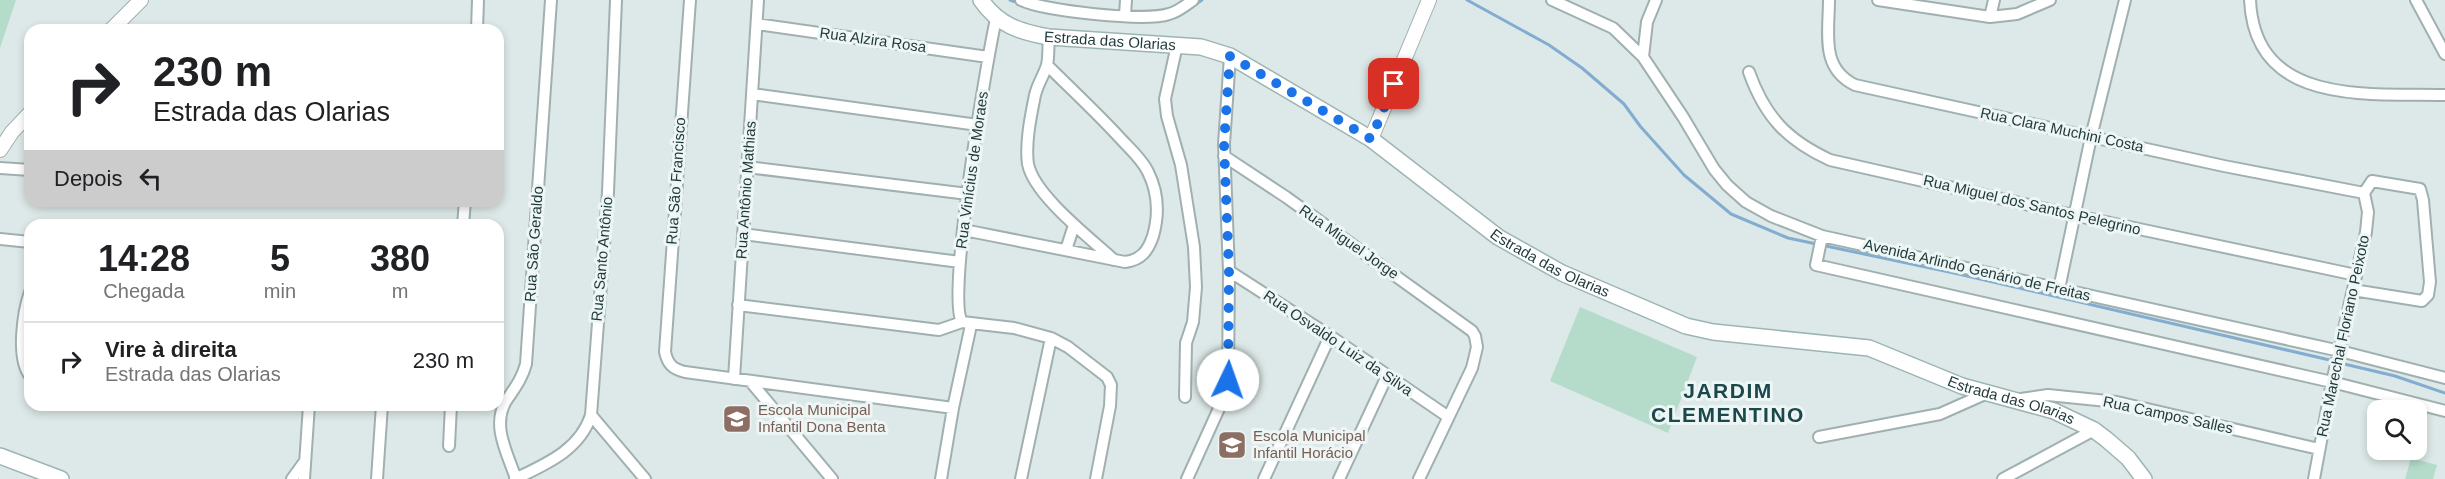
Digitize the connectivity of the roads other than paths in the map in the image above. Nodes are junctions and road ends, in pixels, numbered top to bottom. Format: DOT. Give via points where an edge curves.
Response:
graph roads {
  1 [pos="141,0"];
  2 [pos="154,0"];
  3 [pos="478,0"];
  4 [pos="551,0"];
  5 [pos="616,0"];
  6 [pos="690,0"];
  7 [pos="758,0"];
  8 [pos="981,0"];
  9 [pos="1021,0"];
  10 [pos="1126,0"];
  11 [pos="1193,0"];
  12 [pos="1429,0"];
  13 [pos="1552,0"];
  14 [pos="1656,0"];
  15 [pos="1829,0"];
  16 [pos="1878,0"];
  17 [pos="1994,0"];
  18 [pos="2050,0"];
  19 [pos="2125,0"];
  20 [pos="2250,0"];
  21 [pos="2416,0"];
  22 [pos="1899,2"];
  23 [pos="1055,5"];
  24 [pos="1125,15"];
  25 [pos="1989,17"];
  26 [pos="996,19"];
  27 [pos="117,24"];
  28 [pos="118,24"];
  29 [pos="477,24"];
  30 [pos="757,24"];
  31 [pos="1049,37"];
  32 [pos="1177,45"];
  33 [pos="2445,54"];
  34 [pos="1230,56"];
  35 [pos="988,57"];
  36 [pos="1643,57"];
  37 [pos="1047,65"];
  38 [pos="1749,72"];
  39 [pos="753,94"];
  40 [pos="2445,95"];
  41 [pos="24,119"];
  42 [pos="978,125"];
  43 [pos="2091,136"];
  44 [pos="1371,139"];
  45 [pos="0,150"];
  46 [pos="1224,156"];
  47 [pos="747,167"];
  48 [pos="0,168"];
  49 [pos="24,170"];
  50 [pos="2364,193"];
  51 [pos="968,194"];
  52 [pos="2073,215"];
  53 [pos="1074,225"];
  54 [pos="964,230"];
  55 [pos="743,234"];
  56 [pos="0,239"];
  57 [pos="1821,239"];
  58 [pos="24,241"];
  59 [pos="1065,250"];
  60 [pos="1114,260"];
  61 [pos="960,262"];
  62 [pos="1229,271"];
  63 [pos="2355,275"];
  64 [pos="2059,289"];
  65 [pos="2353,290"];
  66 [pos="738,305"];
  67 [pos="966,323"];
  68 [pos="1330,336"];
  69 [pos="1051,338"];
  70 [pos="2340,352"];
  71 [pos="1388,376"];
  72 [pos="2445,378"];
  73 [pos="734,379"];
  74 [pos="750,381"];
  75 [pos="2332,381"];
  76 [pos="1985,394"];
  77 [pos="1185,397"];
  78 [pos="2015,400"];
  79 [pos="504,408"];
  80 [pos="953,408"];
  81 [pos="309,411"];
  82 [pos="382,411"];
  83 [pos="452,411"];
  84 [pos="502,411"];
  85 [pos="2445,411"];
  86 [pos="591,415"];
  87 [pos="1447,416"];
  88 [pos="2094,430"];
  89 [pos="1819,437"];
  90 [pos="449,446"];
  91 [pos="2319,449"];
  92 [pos="0,456"];
  93 [pos="305,460"];
  94 [pos="2019,469"];
  95 [pos="531,476"];
  96 [pos="61,479"];
  97 [pos="292,479"];
  98 [pos="304,479"];
  99 [pos="377,479"];
  100 [pos="515,479"];
  101 [pos="645,479"];
  102 [pos="832,479"];
  103 [pos="940,479"];
  104 [pos="1021,479"];
  105 [pos="1096,479"];
  106 [pos="1187,479"];
  107 [pos="1264,479"];
  108 [pos="1340,479"];
  109 [pos="1419,479"];
  110 [pos="2003,479"];
  111 [pos="2010,479"];
  112 [pos="2144,479"];
  113 [pos="2314,479"];
  1 -- 27 [label="street"];
  2 -- 28 [label="street"];
  3 -- 29 [label="street"];
  4 -- 79 [label="street, Rua São Geraldo" via="526,364"];
  5 -- 86 [label="street, Rua Santo Antônio" via="608,192"];
  6 -- 73 [label="street, Rua São Francisco" via="665,342 667,362 677,370"];
  7 -- 30 [label="street, Rua Antônio Mathias"];
  8 -- 26 [label="main road, Estrada das Olarias"];
  9 -- 23 [label="street"];
  10 -- 24 [label="street"];
  11 -- 24 [label="street" via="1169,14"];
  12 -- 44 [label="street"];
  13 -- 36 [label="street, Avenida Arlindo Genário de Freitas" via="1613,28"];
  14 -- 36 [label="street" via="1647,22"];
  15 -- 43 [label="street, Rua Clara Muchini Costa" via="1831,63 1846,81"];
  16 -- 22 [label="street"];
  17 -- 25 [label="street"];
  18 -- 25 [label="street" via="2017,14"];
  19 -- 43 [label="street"];
  20 -- 40 [label="street" via="2253,28 2263,51 2299,81 2351,92"];
  21 -- 33 [label="street"];
  22 -- 25 [label="street"];
  23 -- 24 [label="street"];
  26 -- 31 [label="main road, Estrada das Olarias" via="1027,33"];
  26 -- 35 [label="street, Rua Vinícius de Moraes"];
  30 -- 35 [label="street, Rua Alzira Rosa"];
  30 -- 39 [label="street, Rua Antônio Mathias"];
  31 -- 32 [label="main road, Estrada das Olarias"];
  31 -- 37 [label="street"];
  32 -- 34 [label="main road, Estrada das Olarias"];
  32 -- 77 [label="street" via="1166,99 1167,116 1181,165 1196,287 1193,322 1186,343"];
  34 -- 44 [label="main road, Estrada das Olarias"];
  34 -- 46 [label="street"];
  35 -- 42 [label="street, Rua Vinícius de Moraes"];
  36 -- 57 [label="street, Avenida Arlindo Genário de Freitas" via="1727,185 1746,202"];
  37 -- 53 [label="street" via="1035,96 1029,165 1040,188"];
  37 -- 60 [label="street" via="1137,156 1154,188 1156,223 1146,251 1134,261"];
  38 -- 52 [label="street, Rua Miguel dos Santos Pelegrino" via="1756,91 1782,131 1830,160"];
  39 -- 42 [label="street"];
  39 -- 47 [label="street, Rua Antônio Mathias"];
  41 -- 45 [label="street"];
  42 -- 51 [label="street, Rua Vinícius de Moraes"];
  43 -- 50 [label="street, Rua Clara Muchini Costa"];
  43 -- 52 [label="street"];
  44 -- 76 [label="main road, Estrada das Olarias" via="1515,248 1663,317 1713,332 1869,348"];
  46 -- 62 [label="street"];
  46 -- 87 [label="street, Rua Miguel Jorge" via="1472,331 1477,347 1472,368"];
  47 -- 51 [label="street"];
  47 -- 55 [label="street, Rua Antônio Mathias"];
  48 -- 49 [label="street"];
  50 -- 63 [label="street, Rua Marechal Floriano Peixoto" via="2367,222"];
  50 -- 65 [label="street" via="2369,184 2378,182 2415,187 2422,194 2430,282 2428,295 2420,301"];
  51 -- 54 [label="street, Rua Vinícius de Moraes"];
  52 -- 63 [label="street, Rua Miguel dos Santos Pelegrino"];
  52 -- 64 [label="street"];
  53 -- 59 [label="street"];
  53 -- 60 [label="street"];
  54 -- 59 [label="street"];
  54 -- 61 [label="street, Rua Vinícius de Moraes"];
  55 -- 61 [label="street"];
  55 -- 66 [label="street, Rua Antônio Mathias"];
  56 -- 58 [label="street"];
  57 -- 64 [label="street, Avenida Arlindo Genário de Freitas"];
  57 -- 75 [label="street, Avenida Arlindo Genário de Freitas" via="1817,261"];
  59 -- 60 [label="street"];
  61 -- 67 [label="street, Rua Vinícius de Moraes" via="957,313"];
  62 -- 68 [label="street, Rua Osvaldo Luiz da Silva"];
  62 -- 106 [label="street" via="1228,380"];
  63 -- 65 [label="street, Rua Marechal Floriano Peixoto"];
  64 -- 70 [label="street, Avenida Arlindo Genário de Freitas"];
  65 -- 70 [label="street, Rua Marechal Floriano Peixoto"];
  66 -- 67 [label="street" via="939,330"];
  66 -- 73 [label="street, Rua Antônio Mathias"];
  67 -- 69 [label="street" via="1014,328"];
  67 -- 80 [label="street, Rua Vinícius de Moraes"];
  68 -- 71 [label="street, Rua Osvaldo Luiz da Silva"];
  68 -- 107 [label="street"];
  69 -- 104 [label="street"];
  69 -- 105 [label="street" via="1107,377 1111,385"];
  70 -- 72 [label="street, Avenida Arlindo Genário de Freitas"];
  70 -- 75 [label="street, Rua Marechal Floriano Peixoto"];
  71 -- 87 [label="street, Rua Osvaldo Luiz da Silva"];
  71 -- 108 [label="street"];
  73 -- 74 [label="street"];
  74 -- 80 [label="street"];
  74 -- 102 [label="street"];
  75 -- 85 [label="street, Avenida Arlindo Genário de Freitas"];
  75 -- 91 [label="street, Rua Marechal Floriano Peixoto"];
  76 -- 78 [label="main road, Estrada das Olarias"];
  76 -- 89 [label="street" via="1940,414"];
  78 -- 88 [label="main road, Estrada das Olarias" via="2054,411"];
  78 -- 91 [label="street, Rua Campos Salles" via="2048,395 2117,402"];
  80 -- 103 [label="street, Rua Vinícius de Moraes"];
  81 -- 93 [label="street"];
  82 -- 99 [label="street"];
  83 -- 90 [label="street"];
  84 -- 100 [label="street, Rua São Geraldo" via="499,428"];
  86 -- 95 [label="street, Rua Santo Antônio" via="588,426 572,447"];
  86 -- 101 [label="street"];
  87 -- 109 [label="street"];
  88 -- 94 [label="street"];
  88 -- 112 [label="main road, Estrada das Olarias" via="2128,458"];
  91 -- 113 [label="street, Rua Marechal Floriano Peixoto"];
  92 -- 96 [label="main road"];
  93 -- 97 [label="street"];
  93 -- 98 [label="street"];
  94 -- 110 [label="street"];
  94 -- 111 [label="street"];
  95 -- 100 [label="street, Rua Santo Antônio"];
}
